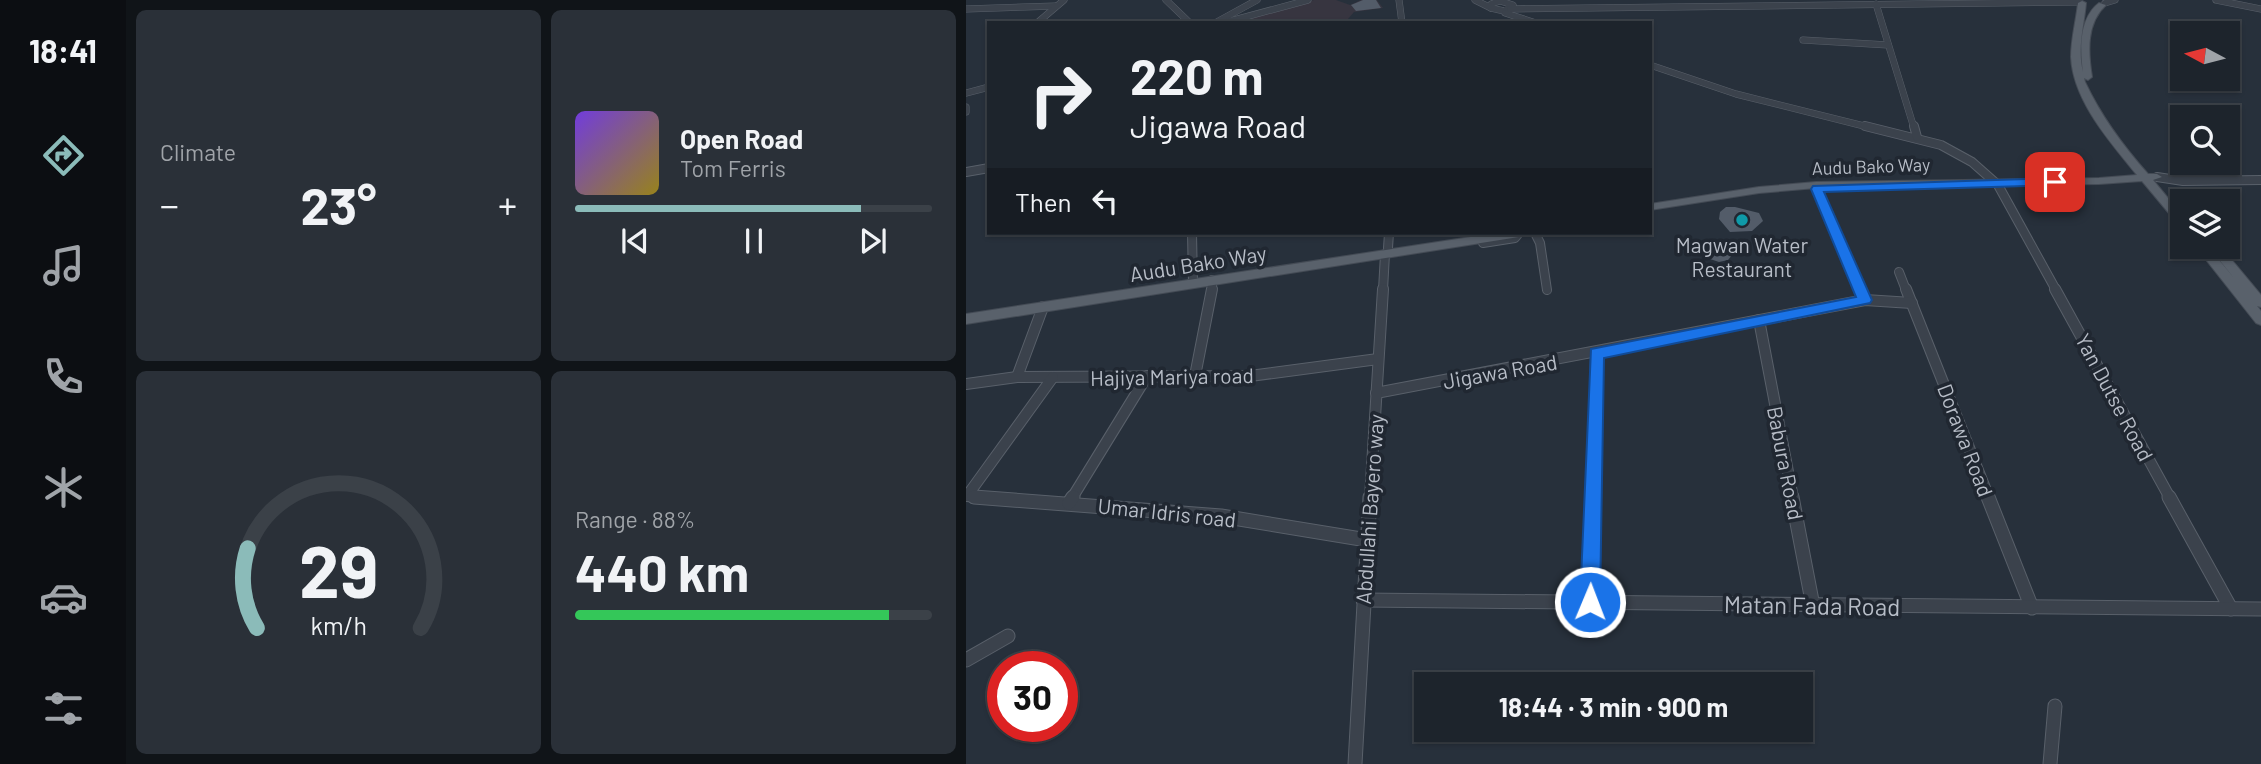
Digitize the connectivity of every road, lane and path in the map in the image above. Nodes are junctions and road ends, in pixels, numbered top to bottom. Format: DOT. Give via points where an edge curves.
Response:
graph roads {
  1 [pos="1064,0"];
  2 [pos="1166,0"];
  3 [pos="1257,0"];
  4 [pos="1308,0"];
  5 [pos="1399,0"];
  6 [pos="1475,0"];
  7 [pos="1493,0"];
  8 [pos="1984,0"];
  9 [pos="2116,0"];
  10 [pos="2216,0"];
  11 [pos="968,1"];
  12 [pos="1833,1"];
  13 [pos="1645,2"];
  14 [pos="2079,2"];
  15 [pos="1510,3"];
  16 [pos="2104,3"];
  17 [pos="1876,4"];
  18 [pos="1056,6"];
  19 [pos="966,8"];
  20 [pos="1490,8"];
  21 [pos="2259,8"];
  22 [pos="1499,11"];
  23 [pos="1039,21"];
  24 [pos="1188,21"];
  25 [pos="1218,21"];
  26 [pos="1230,21"];
  27 [pos="1402,21"];
  28 [pos="1532,21"];
  29 [pos="1535,21"];
  30 [pos="1803,40"];
  31 [pos="1888,46"];
  32 [pos="1652,66"];
  33 [pos="987,88"];
  34 [pos="966,93"];
  35 [pos="1917,138"];
  36 [pos="987,168"];
  37 [pos="966,172"];
  38 [pos="2261,180"];
  39 [pos="2155,181"];
  40 [pos="2001,183"];
  41 [pos="1817,189"];
  42 [pos="2170,196"];
  43 [pos="2170,204"];
  44 [pos="1652,209"];
  45 [pos="1652,209"];
  46 [pos="1192,235"];
  47 [pos="1389,235"];
  48 [pos="1477,235"];
  49 [pos="1507,235"];
  50 [pos="1536,235"];
  51 [pos="1386,251"];
  52 [pos="2212,259"];
  53 [pos="2225,259"];
  54 [pos="1899,272"];
  55 [pos="1212,280"];
  56 [pos="1193,281"];
  57 [pos="1546,291"];
  58 [pos="1865,300"];
  59 [pos="1912,303"];
  60 [pos="2261,303"];
  61 [pos="1044,307"];
  62 [pos="966,317"];
  63 [pos="1759,320"];
  64 [pos="2261,320"];
  65 [pos="1596,354"];
  66 [pos="1378,359"];
  67 [pos="1147,376"];
  68 [pos="1195,376"];
  69 [pos="1017,377"];
  70 [pos="1053,377"];
  71 [pos="966,384"];
  72 [pos="1376,393"];
  73 [pos="967,496"];
  74 [pos="1069,503"];
  75 [pos="1367,540"];
  76 [pos="1363,600"];
  77 [pos="1590,602"];
  78 [pos="1813,606"];
  79 [pos="2032,608"];
  80 [pos="2231,609"];
  81 [pos="2261,609"];
  82 [pos="1008,636"];
  83 [pos="966,660"];
  84 [pos="2055,706"];
  85 [pos="1355,764"];
  86 [pos="2050,764"];
  1 -- 18 [label="street"];
  2 -- 24 [label="street"];
  3 -- 25 [label="street"];
  4 -- 26 [label="street"];
  5 -- 27 [label="street"];
  6 -- 20 [label="street"];
  7 -- 15 [label="street"];
  8 -- 12 [label="street"];
  9 -- 16 [label="street"];
  10 -- 21 [label="street"];
  11 -- 19 [label="street"];
  12 -- 13 [label="street"];
  13 -- 15 [label="street"];
  14 -- 16 [label="main road"];
  14 -- 17 [label="street"];
  14 -- 39 [label="main road" via="2076,56 2081,85 2106,128"];
  15 -- 17 [label="street"];
  15 -- 20 [label="street" via="1491,4"];
  15 -- 22 [label="street"];
  15 -- 29 [label="street"];
  16 -- 39 [label="main road" via="2092,13 2089,26 2085,63 2090,83"];
  17 -- 31 [label="street"];
  18 -- 19 [label="street"];
  18 -- 23 [label="street"];
  20 -- 22 [label="street"];
  22 -- 28 [label="street"];
  30 -- 31 [label="street"];
  31 -- 35 [label="street"];
  32 -- 35 [label="street" via="1736,93"];
  33 -- 34 [label="street"];
  35 -- 40 [label="street" via="1953,150"];
  36 -- 37 [label="street"];
  38 -- 39 [label="street"];
  39 -- 40 [label="main road, Audu Bako Way"];
  39 -- 42 [label="main road"];
  39 -- 43 [label="main road"];
  40 -- 41 [label="main road, Audu Bako Way"];
  40 -- 44 [label="main road, Audu Bako Way" via="1796,186"];
  40 -- 80 [label="street, Yan Dutse Road"];
  41 -- 45 [label="main road, Audu Bako Way"];
  41 -- 58 [label="street"];
  46 -- 56 [label="street"];
  47 -- 51 [label="street, Abdullahi Bayero way"];
  48 -- 51 [label="main road, Audu Bako Way"];
  49 -- 51 [label="main road, Audu Bako Way"];
  50 -- 57 [label="street"];
  51 -- 55 [label="main road, Audu Bako Way"];
  51 -- 56 [label="main road, Audu Bako Way"];
  51 -- 66 [label="street, Abdullahi Bayero way"];
  52 -- 64 [label="main road"];
  53 -- 60 [label="main road"];
  54 -- 59 [label="street, Dorawa Road"];
  55 -- 56 [label="main road, Audu Bako Way"];
  55 -- 68 [label="street"];
  56 -- 61 [label="main road, Audu Bako Way"];
  56 -- 62 [label="main road, Audu Bako Way"];
  58 -- 59 [label="street, Jigawa Road"];
  58 -- 63 [label="street, Jigawa Road"];
  59 -- 79 [label="street, Dorawa Road"];
  61 -- 62 [label="main road, Audu Bako Way"];
  61 -- 69 [label="street"];
  63 -- 65 [label="street, Jigawa Road"];
  63 -- 78 [label="street, Babura Road"];
  65 -- 72 [label="street, Jigawa Road"];
  65 -- 77 [label="street"];
  66 -- 68 [label="street, Hajiya Mariya road" via="1269,374"];
  66 -- 72 [label="street, Abdullahi Bayero way"];
  67 -- 68 [label="street, Hajiya Mariya road"];
  67 -- 70 [label="street, Hajiya Mariya road"];
  67 -- 74 [label="street"];
  69 -- 70 [label="street, Hajiya Mariya road"];
  69 -- 71 [label="street, Hajiya Mariya road"];
  70 -- 73 [label="street"];
  72 -- 75 [label="street, Abdullahi Bayero way"];
  73 -- 74 [label="street, Umar Idris road"];
  74 -- 75 [label="street, Umar Idris road" via="1221,516"];
  75 -- 76 [label="street, Abdullahi Bayero way"];
  76 -- 77 [label="street, Matan Fada Road"];
  76 -- 85 [label="street, Abdullahi Bayero way"];
  77 -- 78 [label="street, Matan Fada Road"];
  78 -- 79 [label="street, Matan Fada Road"];
  79 -- 80 [label="street, Matan Fada Road"];
  80 -- 81 [label="street, Matan Fada Road"];
  82 -- 83 [label="street"];
  84 -- 86 [label="street"];
}
